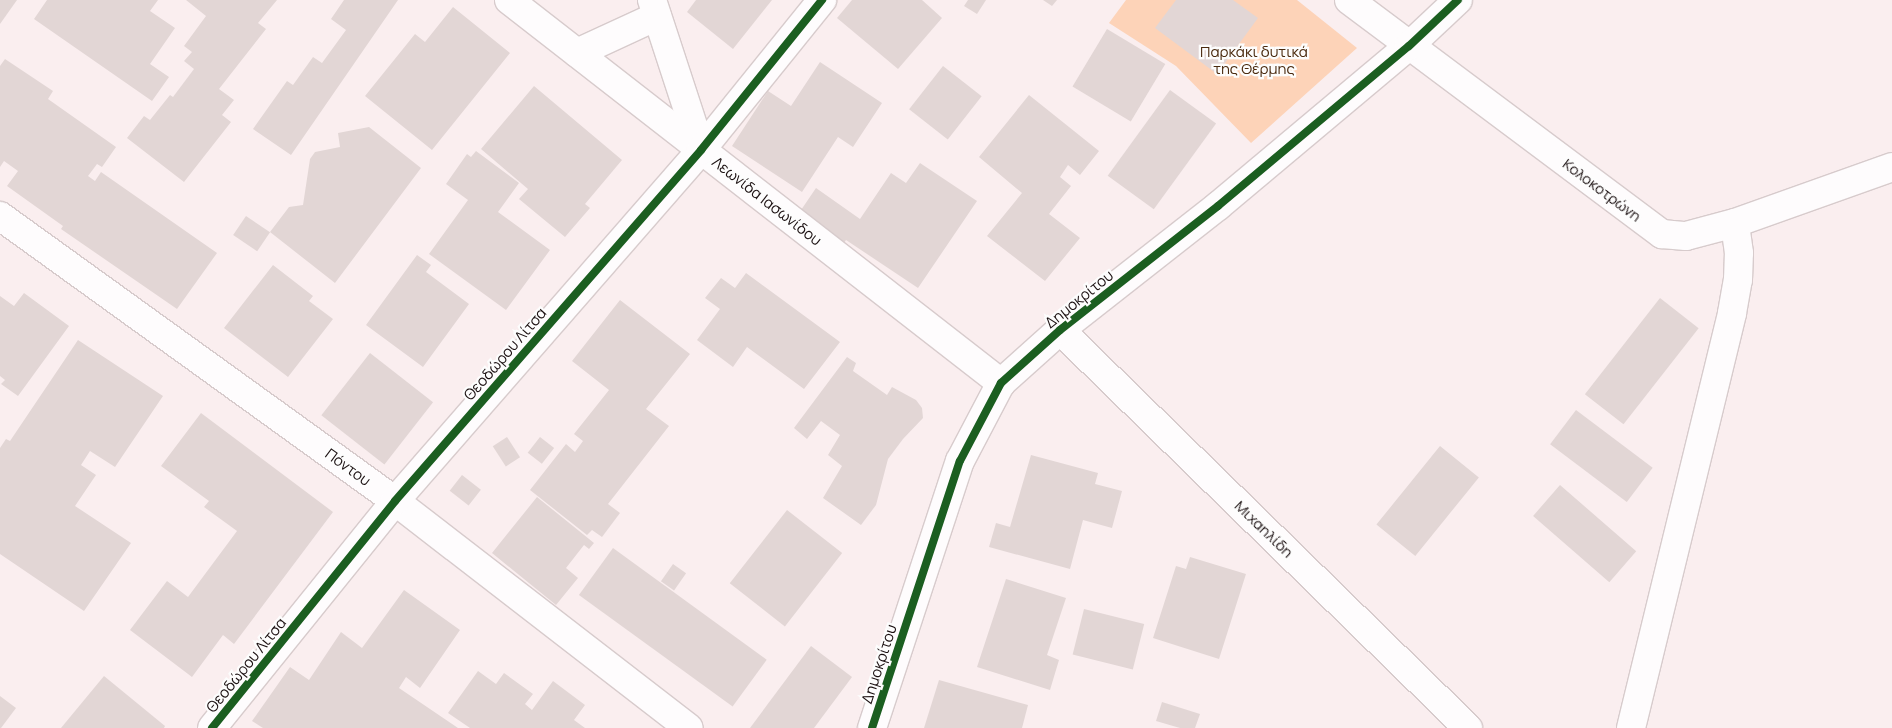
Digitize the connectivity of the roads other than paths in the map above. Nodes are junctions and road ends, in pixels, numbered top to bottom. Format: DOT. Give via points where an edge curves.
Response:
graph roads {
  1 [pos="509,0"];
  2 [pos="822,0"];
  3 [pos="1349,0"];
  4 [pos="1458,0"];
  5 [pos="654,8"];
  6 [pos="1408,46"];
  7 [pos="577,53"];
  8 [pos="701,150"];
  9 [pos="1892,166"];
  10 [pos="0,216"];
  11 [pos="1735,223"];
  12 [pos="1060,330"];
  13 [pos="1001,383"];
  14 [pos="395,501"];
  15 [pos="683,726"];
  16 [pos="212,728"];
  17 [pos="872,728"];
  18 [pos="1468,728"];
  19 [pos="1632,728"];
  1 -- 7 [label="street, Λεωνίδα Ιασωνίδου"];
  2 -- 8 [label="street, Θεοδώρου Λίτσα"];
  3 -- 6 [label="street, Κολοκοτρώνη"];
  4 -- 6 [label="street, Δημοκρίτου"];
  5 -- 7 [label="street"];
  5 -- 8 [label="street"];
  6 -- 11 [label="street, Κολοκοτρώνη" via="1662,234 1686,236"];
  6 -- 12 [label="street, Δημοκρίτου" via="1218,206"];
  7 -- 8 [label="street, Λεωνίδα Ιασωνίδου"];
  8 -- 13 [label="street, Λεωνίδα Ιασωνίδου"];
  8 -- 14 [label="street, Θεοδώρου Λίτσα"];
  9 -- 11 [label="street, Κολοκοτρώνη"];
  10 -- 14 [label="street, Πόντου"];
  11 -- 19 [label="street" via="1739,253 1732,313"];
  12 -- 13 [label="street, Δημοκρίτου"];
  12 -- 18 [label="street, Μιχαηλίδη"];
  13 -- 17 [label="street, Δημοκρίτου" via="960,461"];
  14 -- 15 [label="street, Πόντου"];
  14 -- 16 [label="street, Θεοδώρου Λίτσα"];
}
